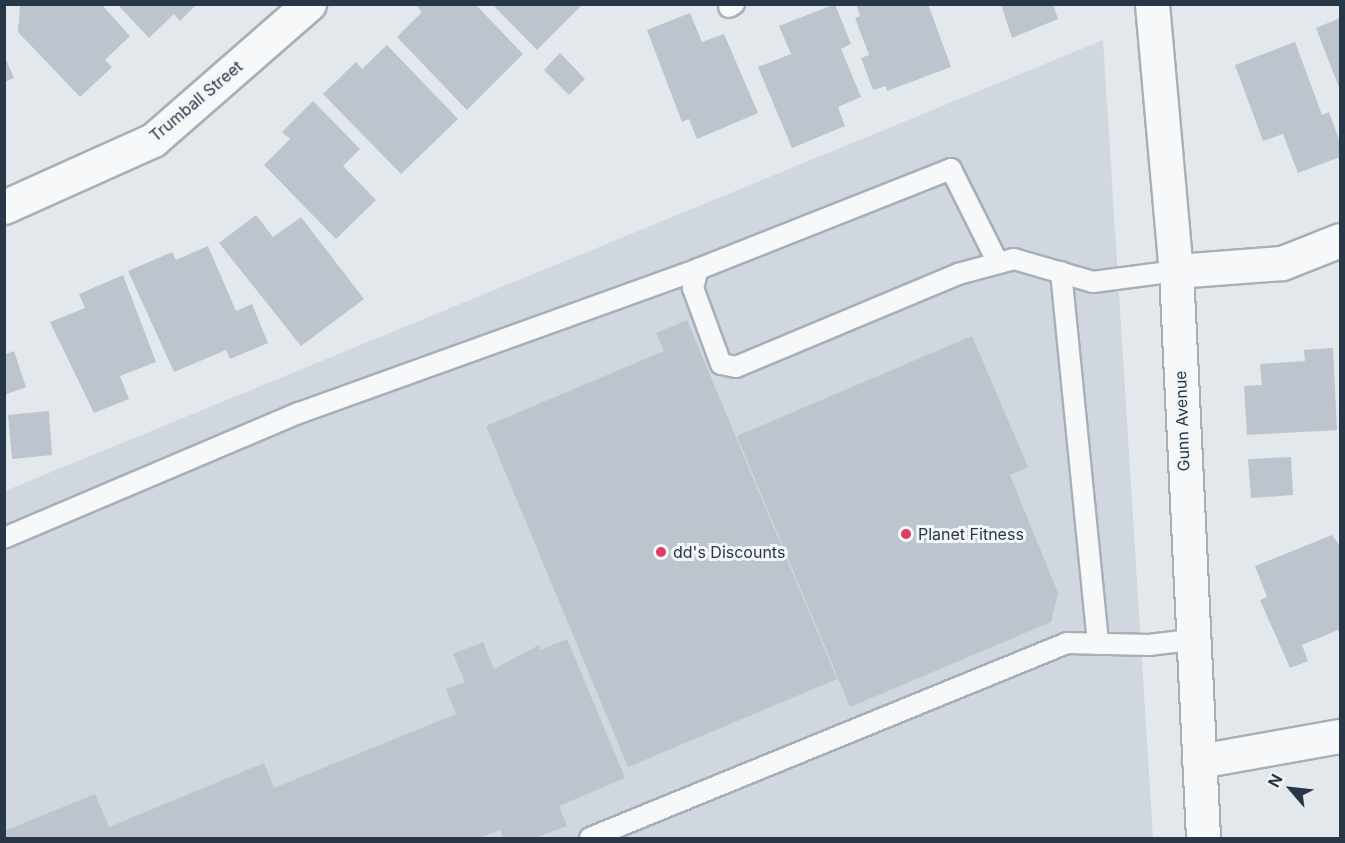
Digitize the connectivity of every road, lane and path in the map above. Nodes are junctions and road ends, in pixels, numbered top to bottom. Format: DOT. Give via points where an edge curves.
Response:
graph roads {
  1 [pos="309,4"];
  2 [pos="1152,4"];
  3 [pos="4,207"];
  4 [pos="1341,240"];
  5 [pos="998,263"];
  6 [pos="698,269"];
  7 [pos="1176,271"];
  8 [pos="1061,272"];
  9 [pos="4,538"];
  10 [pos="1190,640"];
  11 [pos="1098,644"];
  12 [pos="1341,735"];
  13 [pos="1199,761"];
  14 [pos="590,838"];
  15 [pos="1203,838"];
  1 -- 3 [label="street, Trumball Street" via="153,140"];
  2 -- 7 [label="street, Gunn Avenue"];
  4 -- 7 [label="street" via="1282,263"];
  5 -- 6 [label="lane" via="951,169"];
  5 -- 6 [label="lane" via="958,274 736,367 722,364 693,288"];
  5 -- 8 [label="lane" via="1014,259"];
  6 -- 9 [label="lane" via="299,413"];
  7 -- 8 [label="lane" via="1093,282"];
  7 -- 10 [label="street, Gunn Avenue"];
  8 -- 11 [label="lane"];
  10 -- 11 [label="lane"];
  10 -- 13 [label="street, Gunn Avenue"];
  11 -- 14 [label="lane" via="1067,643"];
  12 -- 13 [label="street"];
  13 -- 15 [label="street, Gunn Avenue"];
}
